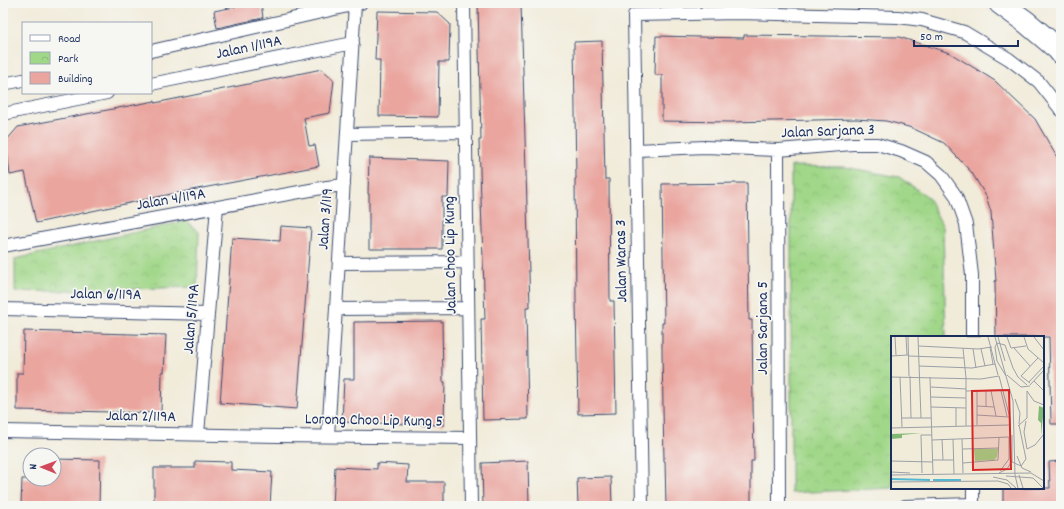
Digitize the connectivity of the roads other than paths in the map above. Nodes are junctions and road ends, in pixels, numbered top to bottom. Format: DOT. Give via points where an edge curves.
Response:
graph roads {
  1 [pos="464,3"];
  2 [pos="1000,3"];
  3 [pos="358,4"];
  4 [pos="353,43"];
  5 [pos="152,51"];
  6 [pos="1061,53"];
  7 [pos="22,80"];
  8 [pos="3,84"];
  9 [pos="152,84"];
  10 [pos="102,94"];
  11 [pos="1061,110"];
  12 [pos="3,114"];
  13 [pos="466,132"];
  14 [pos="347,134"];
  15 [pos="636,150"];
  16 [pos="778,150"];
  17 [pos="344,185"];
  18 [pos="217,207"];
  19 [pos="3,246"];
  20 [pos="467,262"];
  21 [pos="339,263"];
  22 [pos="468,308"];
  23 [pos="3,309"];
  24 [pos="336,309"];
  25 [pos="208,314"];
  26 [pos="972,336"];
  27 [pos="3,431"];
  28 [pos="198,434"];
  29 [pos="278,436"];
  30 [pos="328,436"];
  31 [pos="470,438"];
  32 [pos="973,489"];
  33 [pos="973,505"];
  34 [pos="471,506"];
  35 [pos="642,506"];
  36 [pos="780,506"];
  37 [pos="905,506"];
  1 -- 13 [label="street, Jalan Choo Lip Kung"];
  2 -- 6 [label="highway"];
  3 -- 4 [label="street, Jalan 3/119"];
  3 -- 5 [label="street"];
  4 -- 9 [label="street, Jalan 1/119A"];
  4 -- 14 [label="street, Jalan 3/119"];
  7 -- 8 [label="street"];
  10 -- 12 [label="street"];
  11 -- 15 [label="street, Jalan Waras 3" via="1039,82 1009,59 964,32 922,20 898,17 739,13 634,15"];
  13 -- 14 [label="street"];
  13 -- 20 [label="street, Jalan Choo Lip Kung"];
  14 -- 17 [label="street, Jalan 3/119"];
  15 -- 16 [label="street, Jalan Sarjana 3" via="705,147"];
  15 -- 35 [label="street, Jalan Waras 3"];
  16 -- 26 [label="street, Jalan Sarjana 3" via="877,144 926,162 941,175 956,196 966,224 972,275"];
  16 -- 36 [label="street, Jalan Sarjana 5"];
  17 -- 18 [label="street, Jalan 4/119A"];
  17 -- 21 [label="street, Jalan 3/119"];
  18 -- 19 [label="street, Jalan 4/119A"];
  18 -- 25 [label="street, Jalan 5/119A"];
  20 -- 21 [label="street"];
  20 -- 22 [label="street, Jalan Choo Lip Kung"];
  21 -- 24 [label="street, Jalan 3/119"];
  22 -- 24 [label="street"];
  22 -- 31 [label="street, Jalan Choo Lip Kung"];
  23 -- 25 [label="street, Jalan 6/119A"];
  24 -- 30 [label="street, Jalan 3/119"];
  25 -- 28 [label="street, Jalan 5/119A"];
  27 -- 28 [label="street, Jalan 2/119A"];
  28 -- 29 [label="street, Jalan 2/119A"];
  29 -- 30 [label="street, Lorong Choo Lip Kung 5"];
  30 -- 31 [label="street, Lorong Choo Lip Kung 5"];
  31 -- 34 [label="street, Jalan Choo Lip Kung"];
  32 -- 33 [label="street"];
  33 -- 37 [label="street"];
}
